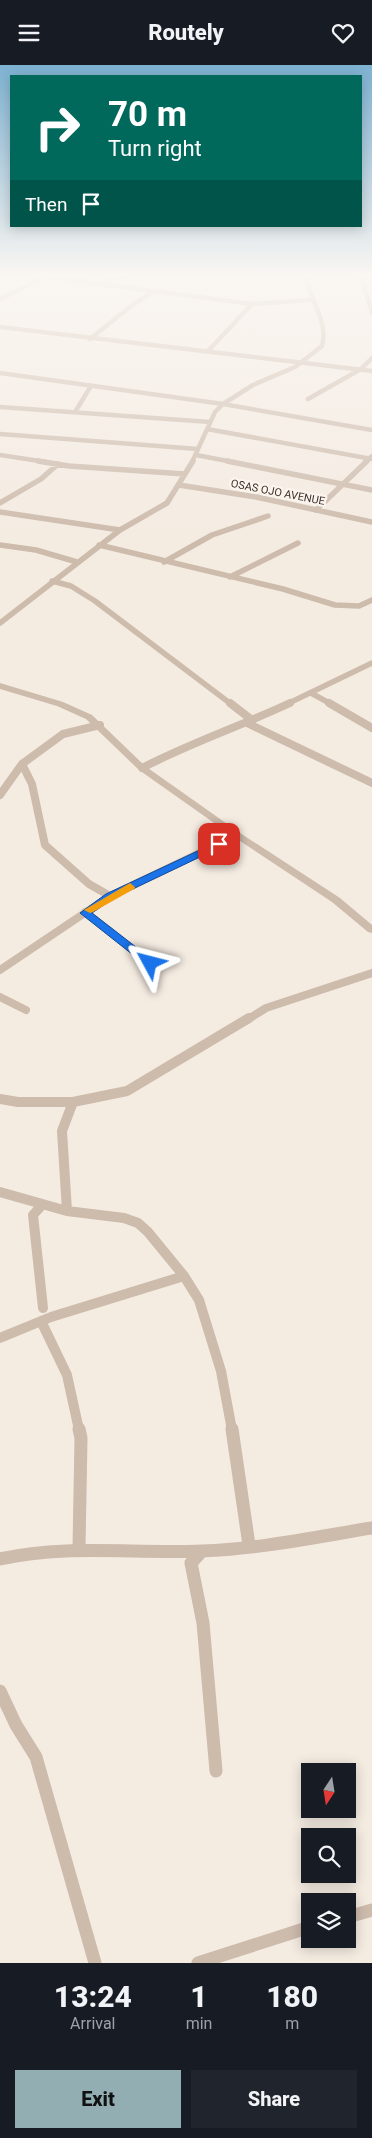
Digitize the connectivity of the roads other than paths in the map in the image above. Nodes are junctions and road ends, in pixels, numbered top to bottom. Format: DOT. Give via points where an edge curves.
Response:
graph roads {
  1 [pos="296,365"];
  2 [pos="329,365"];
  3 [pos="365,365"];
  4 [pos="361,369"];
  5 [pos="372,371"];
  6 [pos="0,373"];
  7 [pos="91,386"];
  8 [pos="308,399"];
  9 [pos="223,404"];
  10 [pos="0,407"];
  11 [pos="75,412"];
  12 [pos="210,422"];
  13 [pos="208,429"];
  14 [pos="372,430"];
  15 [pos="0,434"];
  16 [pos="198,449"];
  17 [pos="0,455"];
  18 [pos="196,455"];
  19 [pos="371,458"];
  20 [pos="58,464"];
  21 [pos="185,474"];
  22 [pos="342,484"];
  23 [pos="179,485"];
  24 [pos="372,490"];
  25 [pos="0,503"];
  26 [pos="316,509"];
  27 [pos="0,513"];
  28 [pos="268,516"];
  29 [pos="372,522"];
  30 [pos="120,530"];
  31 [pos="298,543"];
  32 [pos="0,545"];
  33 [pos="99,545"];
  34 [pos="164,561"];
  35 [pos="77,562"];
  36 [pos="230,577"];
  37 [pos="52,581"];
  38 [pos="372,601"];
  39 [pos="0,623"];
  40 [pos="371,663"];
  41 [pos="0,686"];
  42 [pos="311,693"];
  43 [pos="249,721"];
  44 [pos="100,725"];
  45 [pos="372,728"];
  46 [pos="22,764"];
  47 [pos="142,768"];
  48 [pos="372,783"];
  49 [pos="0,795"];
  50 [pos="237,835"];
  51 [pos="110,896"];
  52 [pos="85,913"];
  53 [pos="372,930"];
  54 [pos="150,963"];
  55 [pos="0,970"];
  56 [pos="372,973"];
  57 [pos="0,997"];
  58 [pos="26,1010"];
  59 [pos="0,1099"];
  60 [pos="73,1102"];
  61 [pos="0,1191"];
  62 [pos="42,1205"];
  63 [pos="67,1211"];
  64 [pos="184,1276"];
  65 [pos="43,1308"];
  66 [pos="41,1321"];
  67 [pos="0,1338"];
  68 [pos="372,1528"];
  69 [pos="248,1545"];
  70 [pos="78,1548"];
  71 [pos="202,1551"];
  72 [pos="0,1559"];
  73 [pos="0,1691"];
  74 [pos="216,1771"];
  75 [pos="372,1910"];
  76 [pos="356,1915"];
  77 [pos="301,1930"];
  78 [pos="95,1963"];
  79 [pos="198,1963"];
  1 -- 9 [label="street" via="253,385"];
  2 -- 4 [label="street"];
  3 -- 4 [label="street"];
  4 -- 5 [label="street"];
  4 -- 8 [label="street"];
  6 -- 7 [label="street"];
  7 -- 9 [label="street"];
  7 -- 11 [label="street"];
  9 -- 12 [label="street"];
  9 -- 14 [label="street"];
  10 -- 11 [label="street"];
  11 -- 12 [label="street"];
  12 -- 13 [label="street"];
  13 -- 16 [label="street"];
  13 -- 19 [label="street"];
  15 -- 16 [label="street"];
  16 -- 18 [label="street"];
  17 -- 20 [label="street"];
  18 -- 21 [label="street"];
  18 -- 22 [label="street"];
  19 -- 22 [label="street"];
  20 -- 21 [label="street"];
  20 -- 25 [label="street" via="41,479"];
  21 -- 23 [label="street"];
  22 -- 24 [label="street"];
  22 -- 26 [label="street"];
  23 -- 26 [label="street, OSAS OJO AVENUE"];
  23 -- 30 [label="street" via="167,503"];
  26 -- 29 [label="street, OSAS OJO AVENUE"];
  27 -- 30 [label="street"];
  28 -- 34 [label="street" via="212,535"];
  30 -- 33 [label="street"];
  31 -- 36 [label="street"];
  32 -- 35 [label="street" via="36,550"];
  33 -- 34 [label="street"];
  33 -- 35 [label="street"];
  34 -- 36 [label="street"];
  35 -- 37 [label="street"];
  36 -- 38 [label="street" via="335,605 359,606"];
  37 -- 39 [label="street"];
  37 -- 43 [label="street" via="71,587 95,601"];
  40 -- 42 [label="street"];
  41 -- 44 [label="street" via="60,704"];
  42 -- 43 [label="street"];
  42 -- 45 [label="street"];
  43 -- 47 [label="street" via="182,747"];
  43 -- 48 [label="street"];
  44 -- 46 [label="street" via="63,735"];
  44 -- 47 [label="street"];
  46 -- 49 [label="street"];
  46 -- 51 [label="street" via="32,784 45,845 89,884"];
  47 -- 50 [label="street"];
  50 -- 51 [label="street"];
  50 -- 53 [label="street" via="336,900"];
  51 -- 52 [label="street"];
  52 -- 54 [label="street"];
  52 -- 55 [label="street"];
  56 -- 60 [label="street" via="266,1008 127,1091"];
  57 -- 58 [label="street"];
  59 -- 60 [label="street"];
  60 -- 63 [label="street" via="62,1131"];
  61 -- 62 [label="street"];
  62 -- 63 [label="street"];
  62 -- 65 [label="street" via="33,1215"];
  63 -- 64 [label="street" via="124,1218 138,1223"];
  64 -- 66 [label="street"];
  64 -- 69 [label="street" via="199,1300 221,1371"];
  66 -- 67 [label="street"];
  66 -- 70 [label="street" via="67,1375 81,1438"];
  68 -- 69 [label="street"];
  69 -- 71 [label="street"];
  70 -- 71 [label="street"];
  70 -- 72 [label="street" via="19,1553"];
  71 -- 74 [label="street" via="191,1563 203,1623"];
  73 -- 78 [label="street" via="36,1757"];
  75 -- 76 [label="street"];
  77 -- 79 [label="street"];
}
